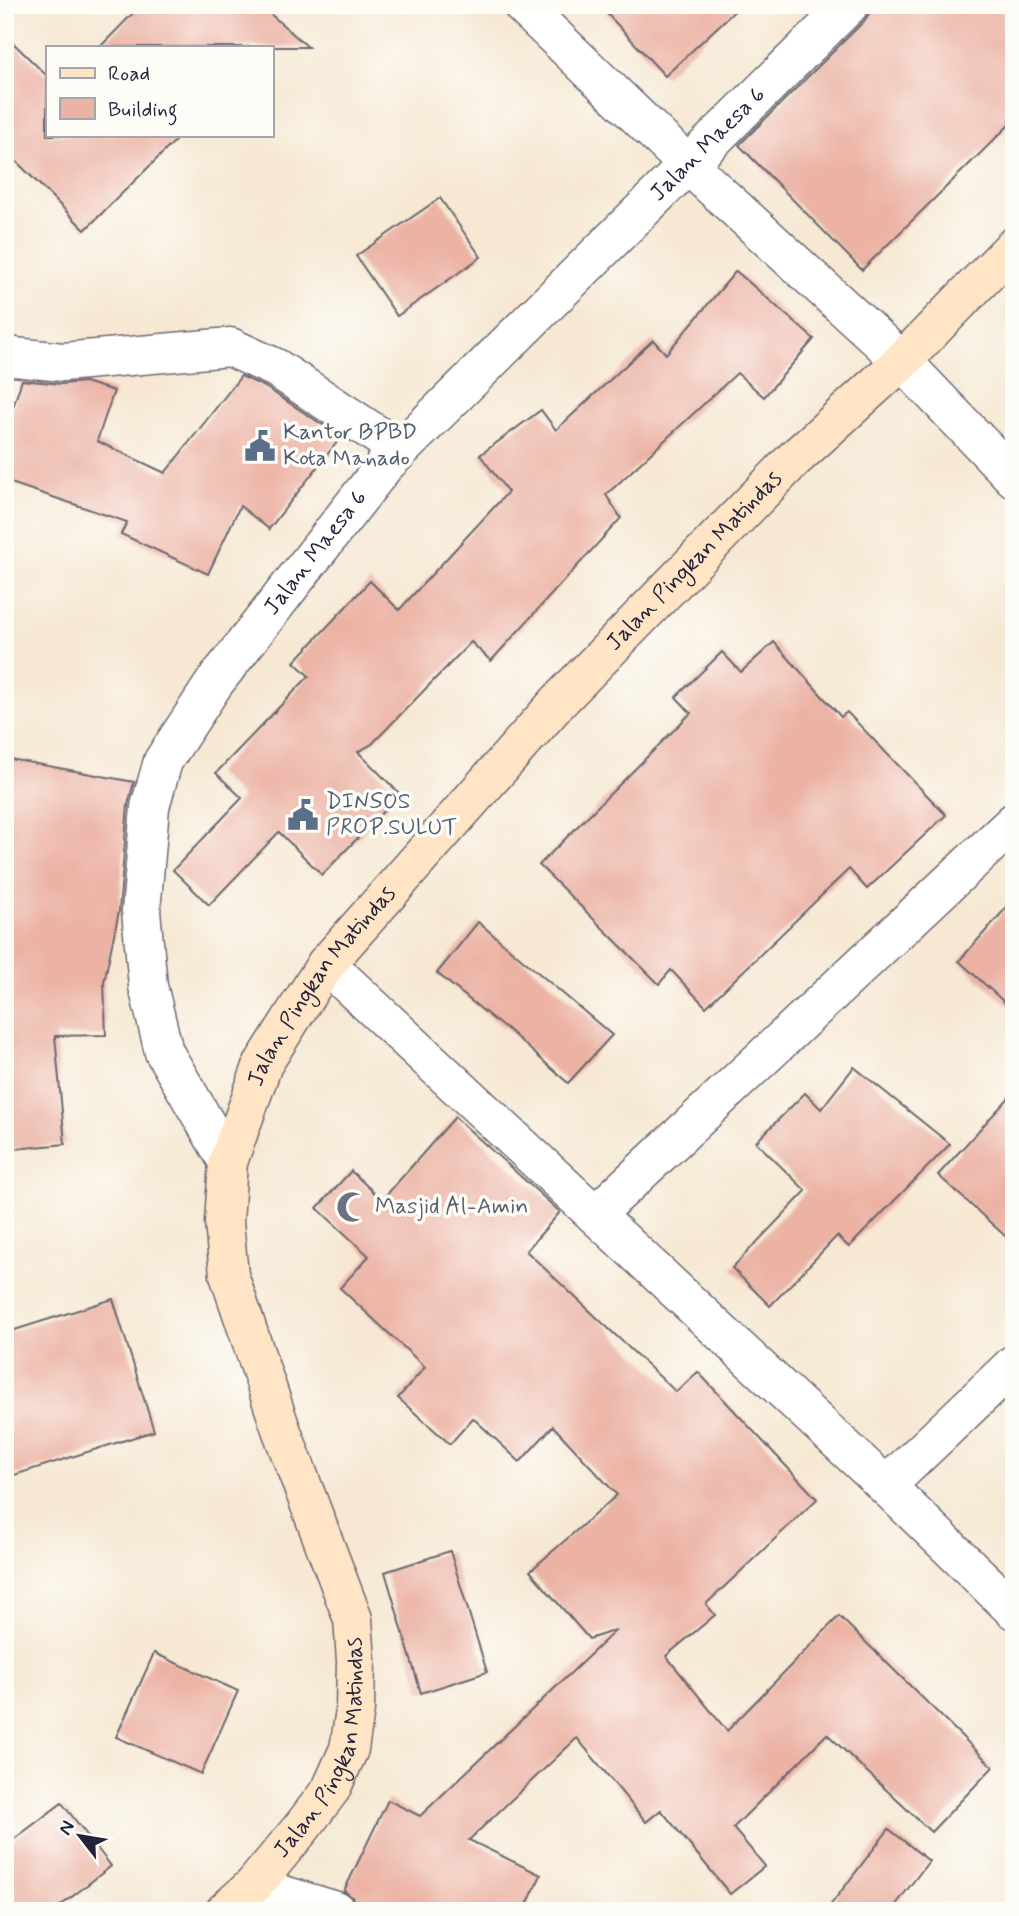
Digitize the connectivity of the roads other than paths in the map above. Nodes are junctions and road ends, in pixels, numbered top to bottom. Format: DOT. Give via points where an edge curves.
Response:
graph roads {
  1 [pos="522,5"];
  2 [pos="849,5"];
  3 [pos="687,164"];
  4 [pos="1014,246"];
  5 [pos="5,356"];
  6 [pos="902,361"];
  7 [pos="400,450"];
  8 [pos="1014,478"];
  9 [pos="1014,822"];
  10 [pos="326,964"];
  11 [pos="228,1162"];
  12 [pos="596,1215"];
  13 [pos="1014,1364"];
  14 [pos="887,1486"];
  15 [pos="1014,1610"];
  16 [pos="253,1886"];
  17 [pos="225,1911"];
  18 [pos="336,1911"];
  1 -- 3 [label="street"];
  2 -- 3 [label="street, Jalan Maesa 6"];
  3 -- 6 [label="street"];
  3 -- 7 [label="street, Jalan Maesa 6"];
  4 -- 6 [label="street, Jalan Pingkan Matindas"];
  5 -- 7 [label="street" via="63,362 230,346 276,368"];
  6 -- 8 [label="street"];
  6 -- 10 [label="street, Jalan Pingkan Matindas" via="793,460 558,702"];
  7 -- 11 [label="street, Jalan Maesa 6" via="215,682 163,761 150,807 141,911 148,986 164,1052"];
  9 -- 12 [label="street"];
  10 -- 11 [label="street, Jalan Pingkan Matindas" via="263,1064"];
  10 -- 12 [label="street"];
  11 -- 16 [label="street, Jalan Pingkan Matindas" via="224,1222 229,1275 353,1619 356,1661 349,1749 331,1789"];
  12 -- 14 [label="street"];
  13 -- 14 [label="street"];
  14 -- 15 [label="street"];
  16 -- 17 [label="street, Jalan Pingkan Matindas"];
  16 -- 18 [label="street"];
}
